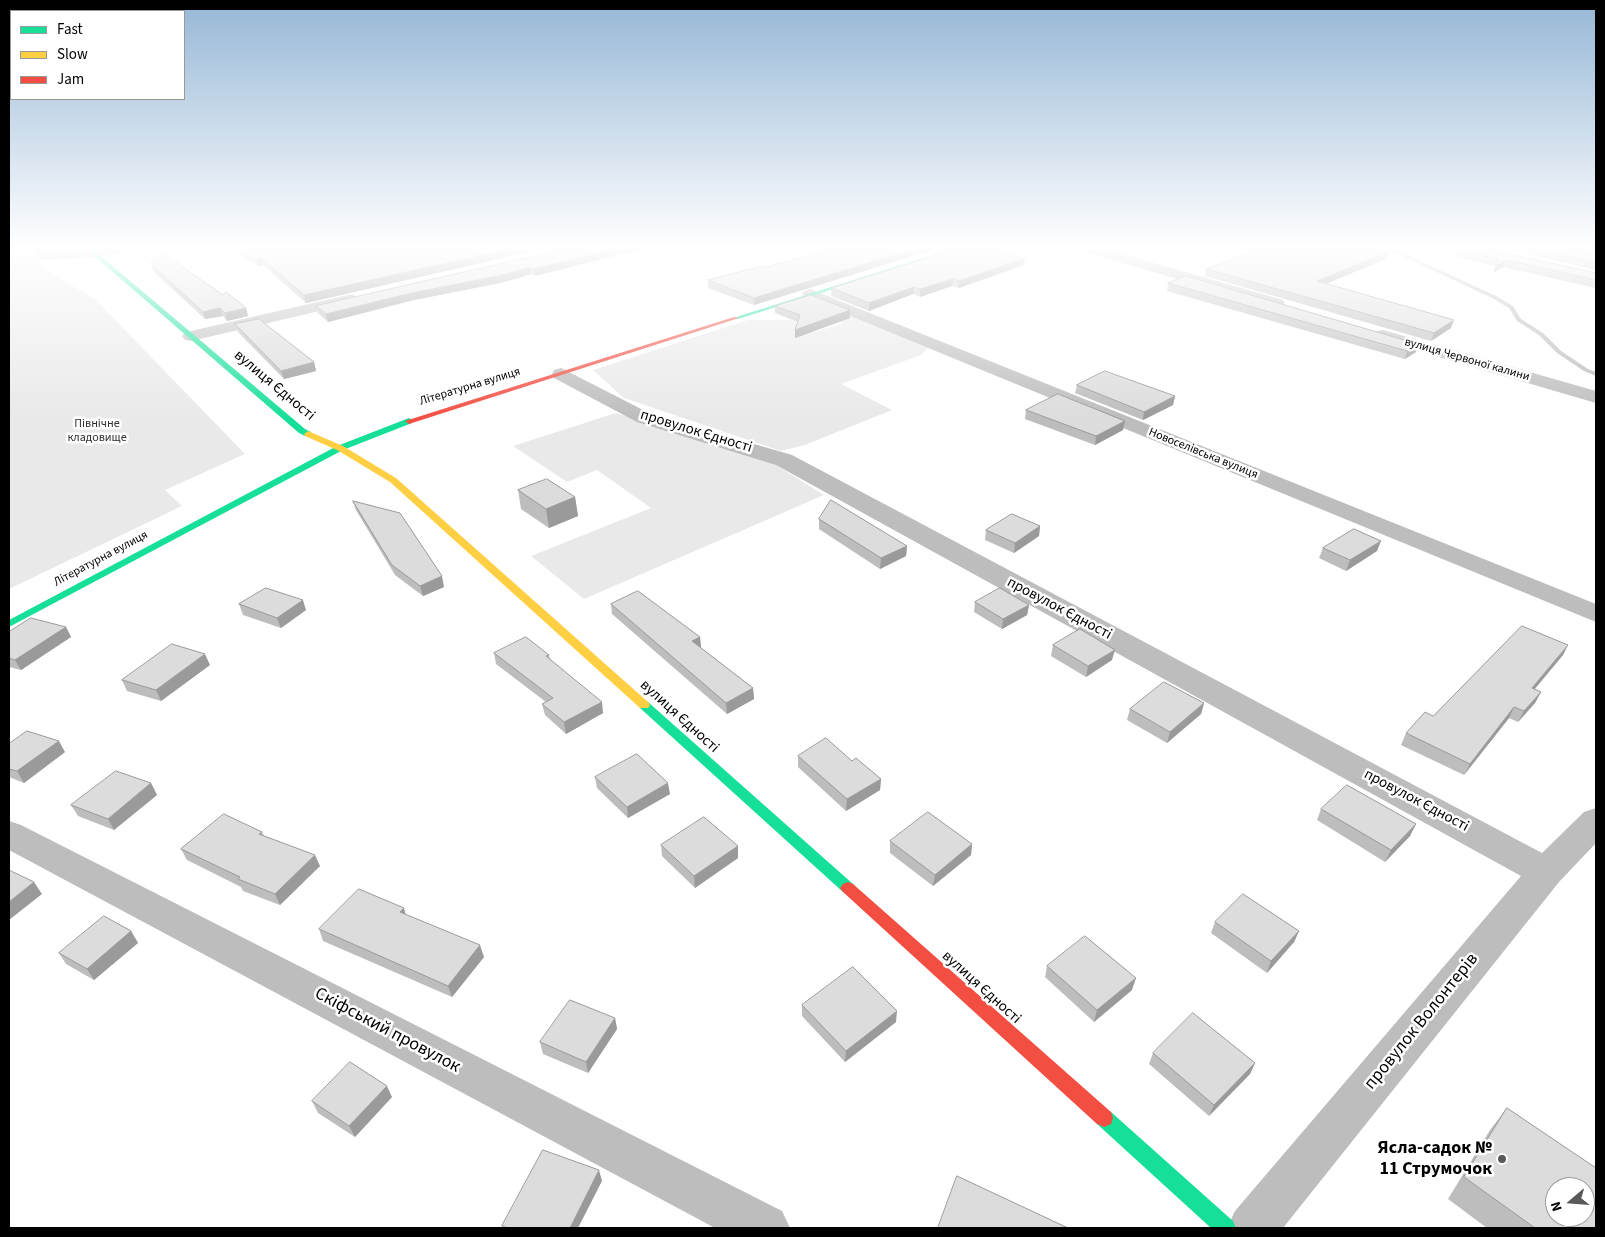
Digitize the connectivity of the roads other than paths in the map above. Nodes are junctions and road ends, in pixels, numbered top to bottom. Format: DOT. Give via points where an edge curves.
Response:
graph roads {
  1 [pos="153,304"];
  2 [pos="333,304"];
  3 [pos="780,304"];
  4 [pos="834,304"];
  5 [pos="1279,304"];
  6 [pos="1297,309"];
  7 [pos="1364,330"];
  8 [pos="191,336"];
  9 [pos="560,374"];
  10 [pos="1596,397"];
  11 [pos="340,448"];
  12 [pos="1596,614"];
  13 [pos="9,624"];
  14 [pos="1596,821"];
  15 [pos="9,834"];
  16 [pos="1546,872"];
  17 [pos="765,1228"];
  18 [pos="1226,1228"];
  19 [pos="1252,1228"];
  1 -- 8 [label="street, вулиця Єдності"];
  2 -- 8 [label="street"];
  3 -- 9 [label="street, Літературна вулиця"];
  4 -- 12 [label="street, Новоселівська вулиця"];
  5 -- 6 [label="street"];
  7 -- 10 [label="street, вулиця Червоної калини"];
  8 -- 11 [label="street, вулиця Єдності" via="302,431"];
  9 -- 11 [label="street, Літературна вулиця" via="446,407"];
  9 -- 16 [label="street, провулок Єдності" via="644,418 784,460"];
  11 -- 13 [label="street, Літературна вулиця"];
  11 -- 18 [label="street, вулиця Єдності" via="393,480"];
  14 -- 16 [label="street, провулок Волонтерів"];
  15 -- 17 [label="street, Скіфський провулок"];
  16 -- 19 [label="street, провулок Волонтерів"];
}
